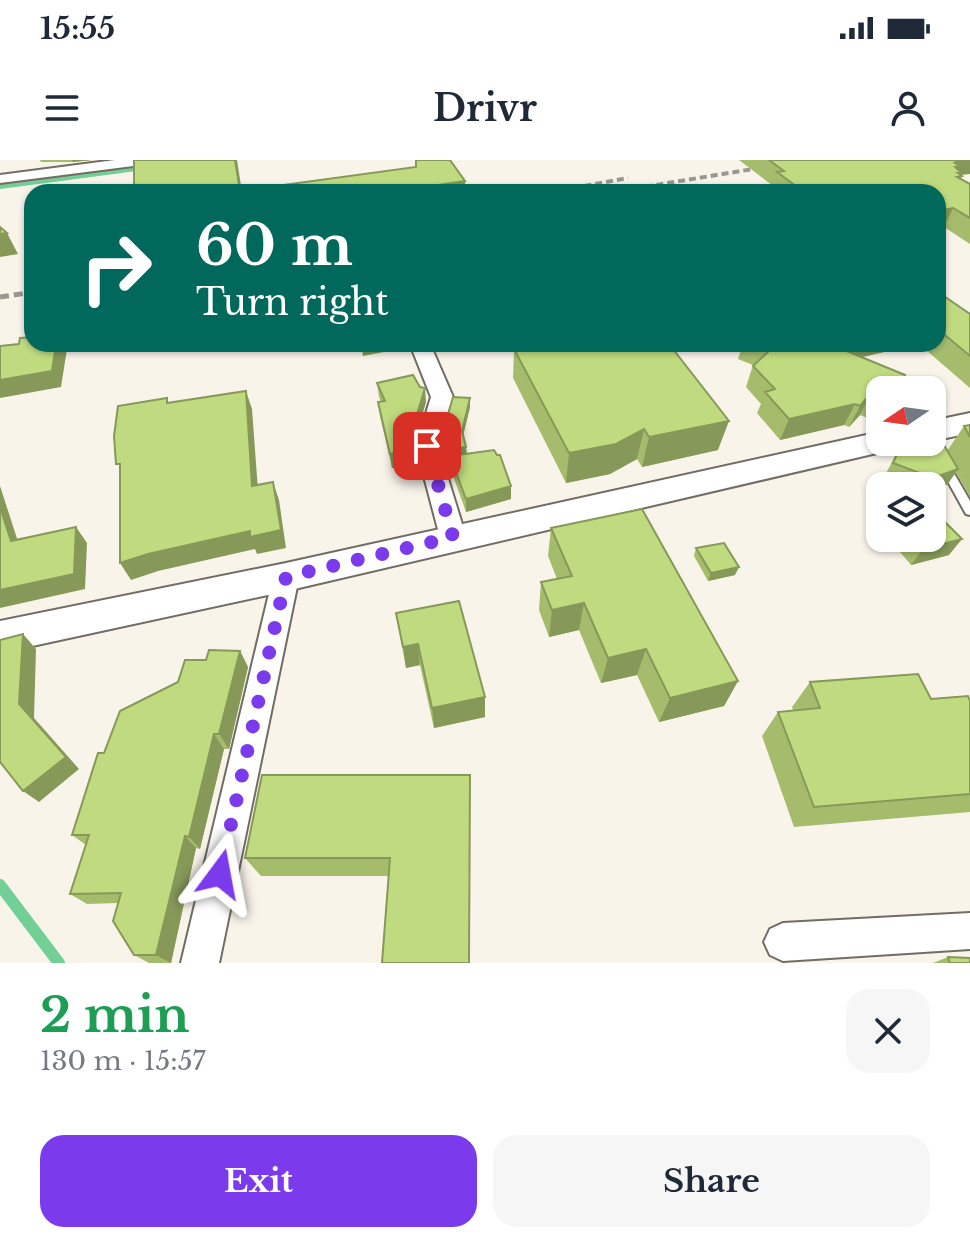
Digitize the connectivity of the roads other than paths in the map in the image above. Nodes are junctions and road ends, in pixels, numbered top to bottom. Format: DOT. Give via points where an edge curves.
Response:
graph roads {
  1 [pos="26,160"];
  2 [pos="149,160"];
  3 [pos="22,176"];
  4 [pos="0,179"];
  5 [pos="423,352"];
  6 [pos="970,423"];
  7 [pos="946,428"];
  8 [pos="866,446"];
  9 [pos="939,456"];
  10 [pos="970,511"];
  11 [pos="453,537"];
  12 [pos="286,577"];
  13 [pos="0,637"];
  14 [pos="970,931"];
  15 [pos="783,942"];
  16 [pos="200,963"];
  1 -- 3 [label="street"];
  2 -- 3 [label="street"];
  3 -- 4 [label="street"];
  5 -- 11 [label="street" via="442,397 427,446"];
  6 -- 7 [label="street"];
  8 -- 11 [label="street"];
  9 -- 10 [label="lane"];
  11 -- 12 [label="street"];
  12 -- 13 [label="street"];
  12 -- 16 [label="street"];
  14 -- 15 [label="street"];
}
